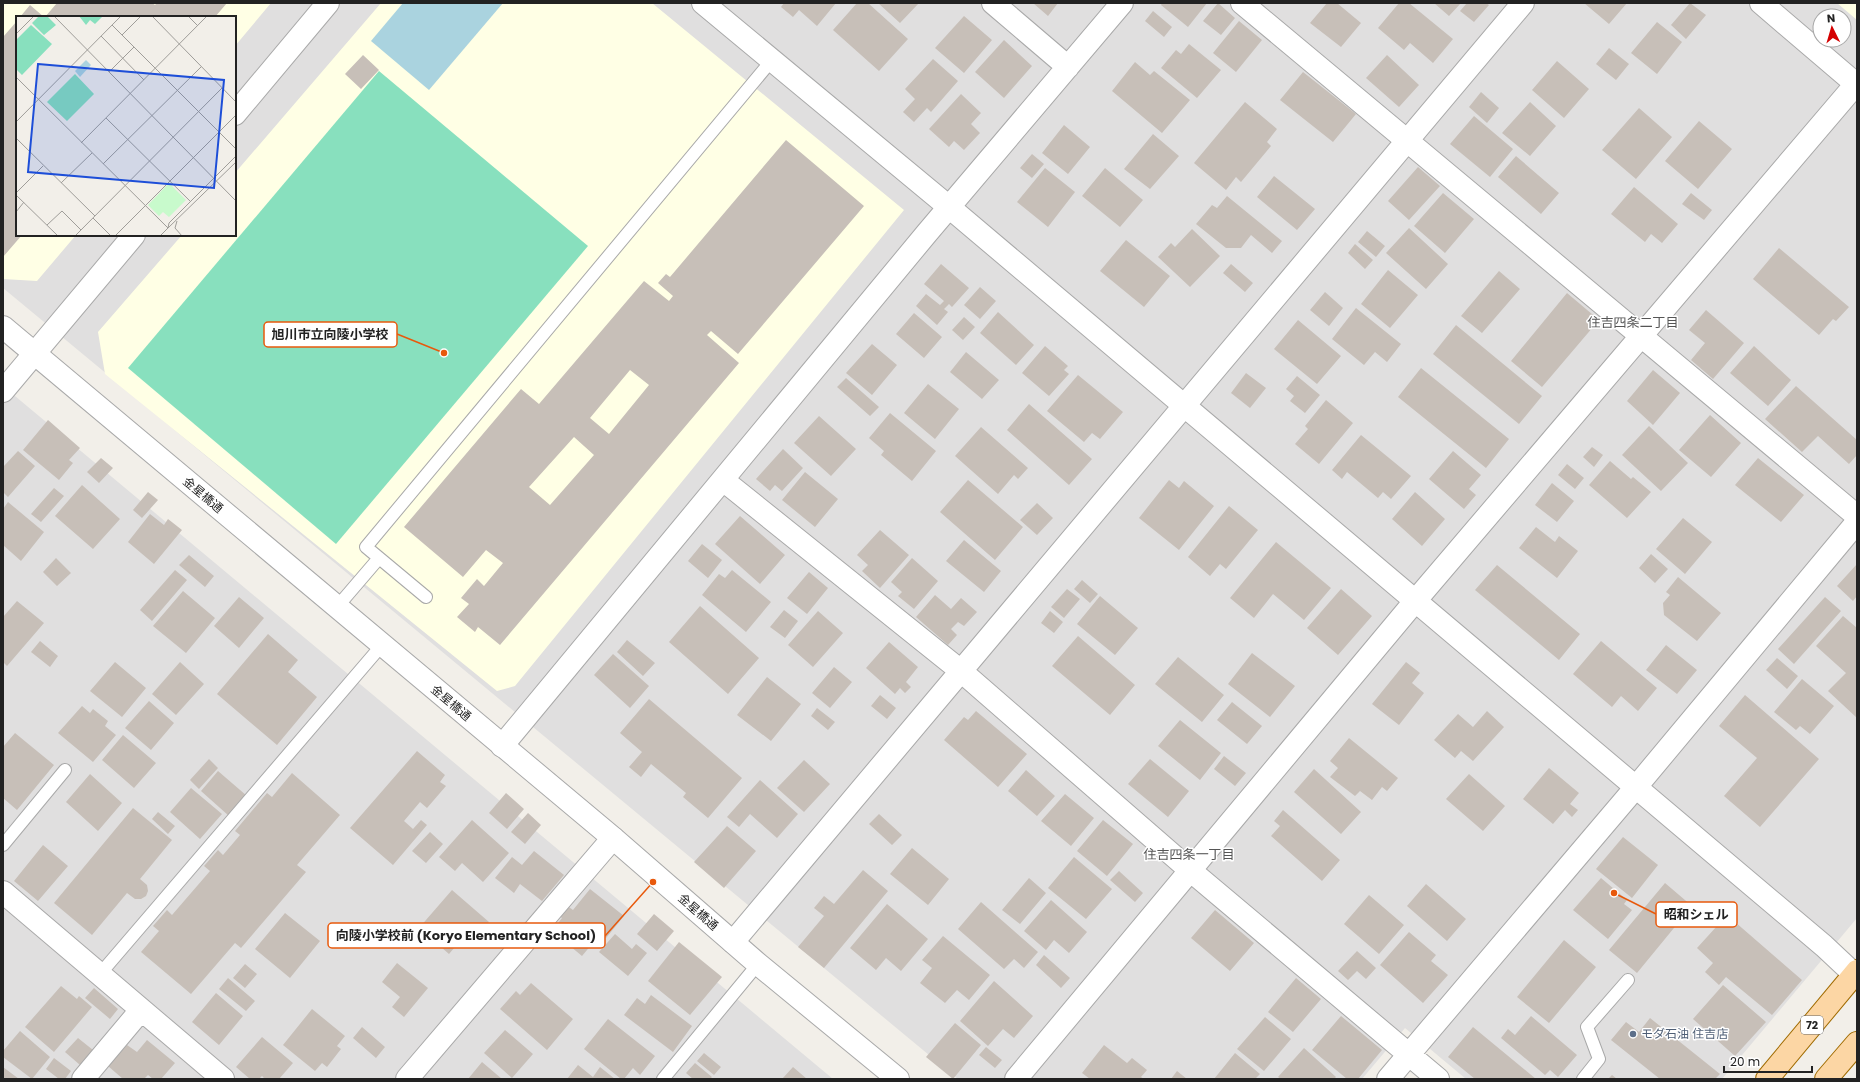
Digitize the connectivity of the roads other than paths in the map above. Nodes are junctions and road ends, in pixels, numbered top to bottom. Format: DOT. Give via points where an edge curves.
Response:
graph roads {
  1 [pos="328,3"];
  2 [pos="992,3"];
  3 [pos="1122,3"];
  4 [pos="1242,3"];
  5 [pos="1523,3"];
  6 [pos="1761,3"];
  7 [pos="717,7"];
  8 [pos="772,60"];
  9 [pos="1068,67"];
  10 [pos="1857,84"];
  11 [pos="236,113"];
  12 [pos="1407,140"];
  13 [pos="949,207"];
  14 [pos="133,236"];
  15 [pos="3,327"];
  16 [pos="1639,336"];
  17 [pos="34,354"];
  18 [pos="3,391"];
  19 [pos="1184,405"];
  20 [pos="723,480"];
  21 [pos="1857,516"];
  22 [pos="1857,522"];
  23 [pos="379,558"];
  24 [pos="426,597"];
  25 [pos="1416,600"];
  26 [pos="337,607"];
  27 [pos="382,645"];
  28 [pos="960,671"];
  29 [pos="502,746"];
  30 [pos="65,770"];
  31 [pos="1636,787"];
  32 [pos="612,838"];
  33 [pos="3,845"];
  34 [pos="1191,871"];
  35 [pos="3,892"];
  36 [pos="733,942"];
  37 [pos="758,964"];
  38 [pos="100,974"];
  39 [pos="1856,974"];
  40 [pos="1628,980"];
  41 [pos="141,1010"];
  42 [pos="1857,1042"];
  43 [pos="1408,1055"];
  44 [pos="83,1079"];
  45 [pos="223,1079"];
  46 [pos="408,1079"];
  47 [pos="663,1079"];
  48 [pos="898,1079"];
  49 [pos="1016,1079"];
  50 [pos="1388,1079"];
  51 [pos="1438,1079"];
  52 [pos="1583,1079"];
  53 [pos="1767,1079"];
  54 [pos="1826,1079"];
  1 -- 11 [label="street"];
  2 -- 9 [label="street"];
  3 -- 9 [label="street"];
  4 -- 12 [label="street"];
  5 -- 12 [label="street"];
  6 -- 10 [label="street"];
  7 -- 8 [label="street"];
  8 -- 13 [label="street"];
  8 -- 23 [label="lane" via="366,547"];
  9 -- 13 [label="street"];
  10 -- 16 [label="street"];
  12 -- 16 [label="street"];
  12 -- 19 [label="street"];
  13 -- 19 [label="street"];
  13 -- 20 [label="street"];
  14 -- 17 [label="street"];
  15 -- 17 [label="street, 金星橋通"];
  16 -- 21 [label="street"];
  16 -- 25 [label="street"];
  17 -- 18 [label="street"];
  17 -- 26 [label="street, 金星橋通"];
  19 -- 25 [label="street"];
  19 -- 28 [label="street"];
  20 -- 28 [label="street"];
  20 -- 29 [label="street"];
  22 -- 31 [label="street"];
  23 -- 24 [label="lane"];
  23 -- 26 [label="lane"];
  25 -- 31 [label="street"];
  25 -- 34 [label="street"];
  26 -- 27 [label="street, 金星橋通"];
  27 -- 29 [label="street, 金星橋通"];
  27 -- 38 [label="lane"];
  28 -- 34 [label="street"];
  28 -- 36 [label="street"];
  29 -- 32 [label="street, 金星橋通"];
  30 -- 33 [label="lane"];
  31 -- 39 [label="street"];
  31 -- 43 [label="street"];
  32 -- 36 [label="street, 金星橋通"];
  32 -- 46 [label="street"];
  34 -- 43 [label="street"];
  34 -- 49 [label="street"];
  35 -- 38 [label="street"];
  36 -- 37 [label="street, 金星橋通"];
  37 -- 47 [label="lane"];
  37 -- 48 [label="street, 金星橋通"];
  38 -- 41 [label="street"];
  39 -- 53 [label="main road, 72"];
  40 -- 52 [label="lane" via="1587,1028 1599,1059"];
  41 -- 44 [label="street"];
  41 -- 45 [label="street"];
  42 -- 54 [label="main road"];
  43 -- 50 [label="street"];
  43 -- 51 [label="street"];
}
